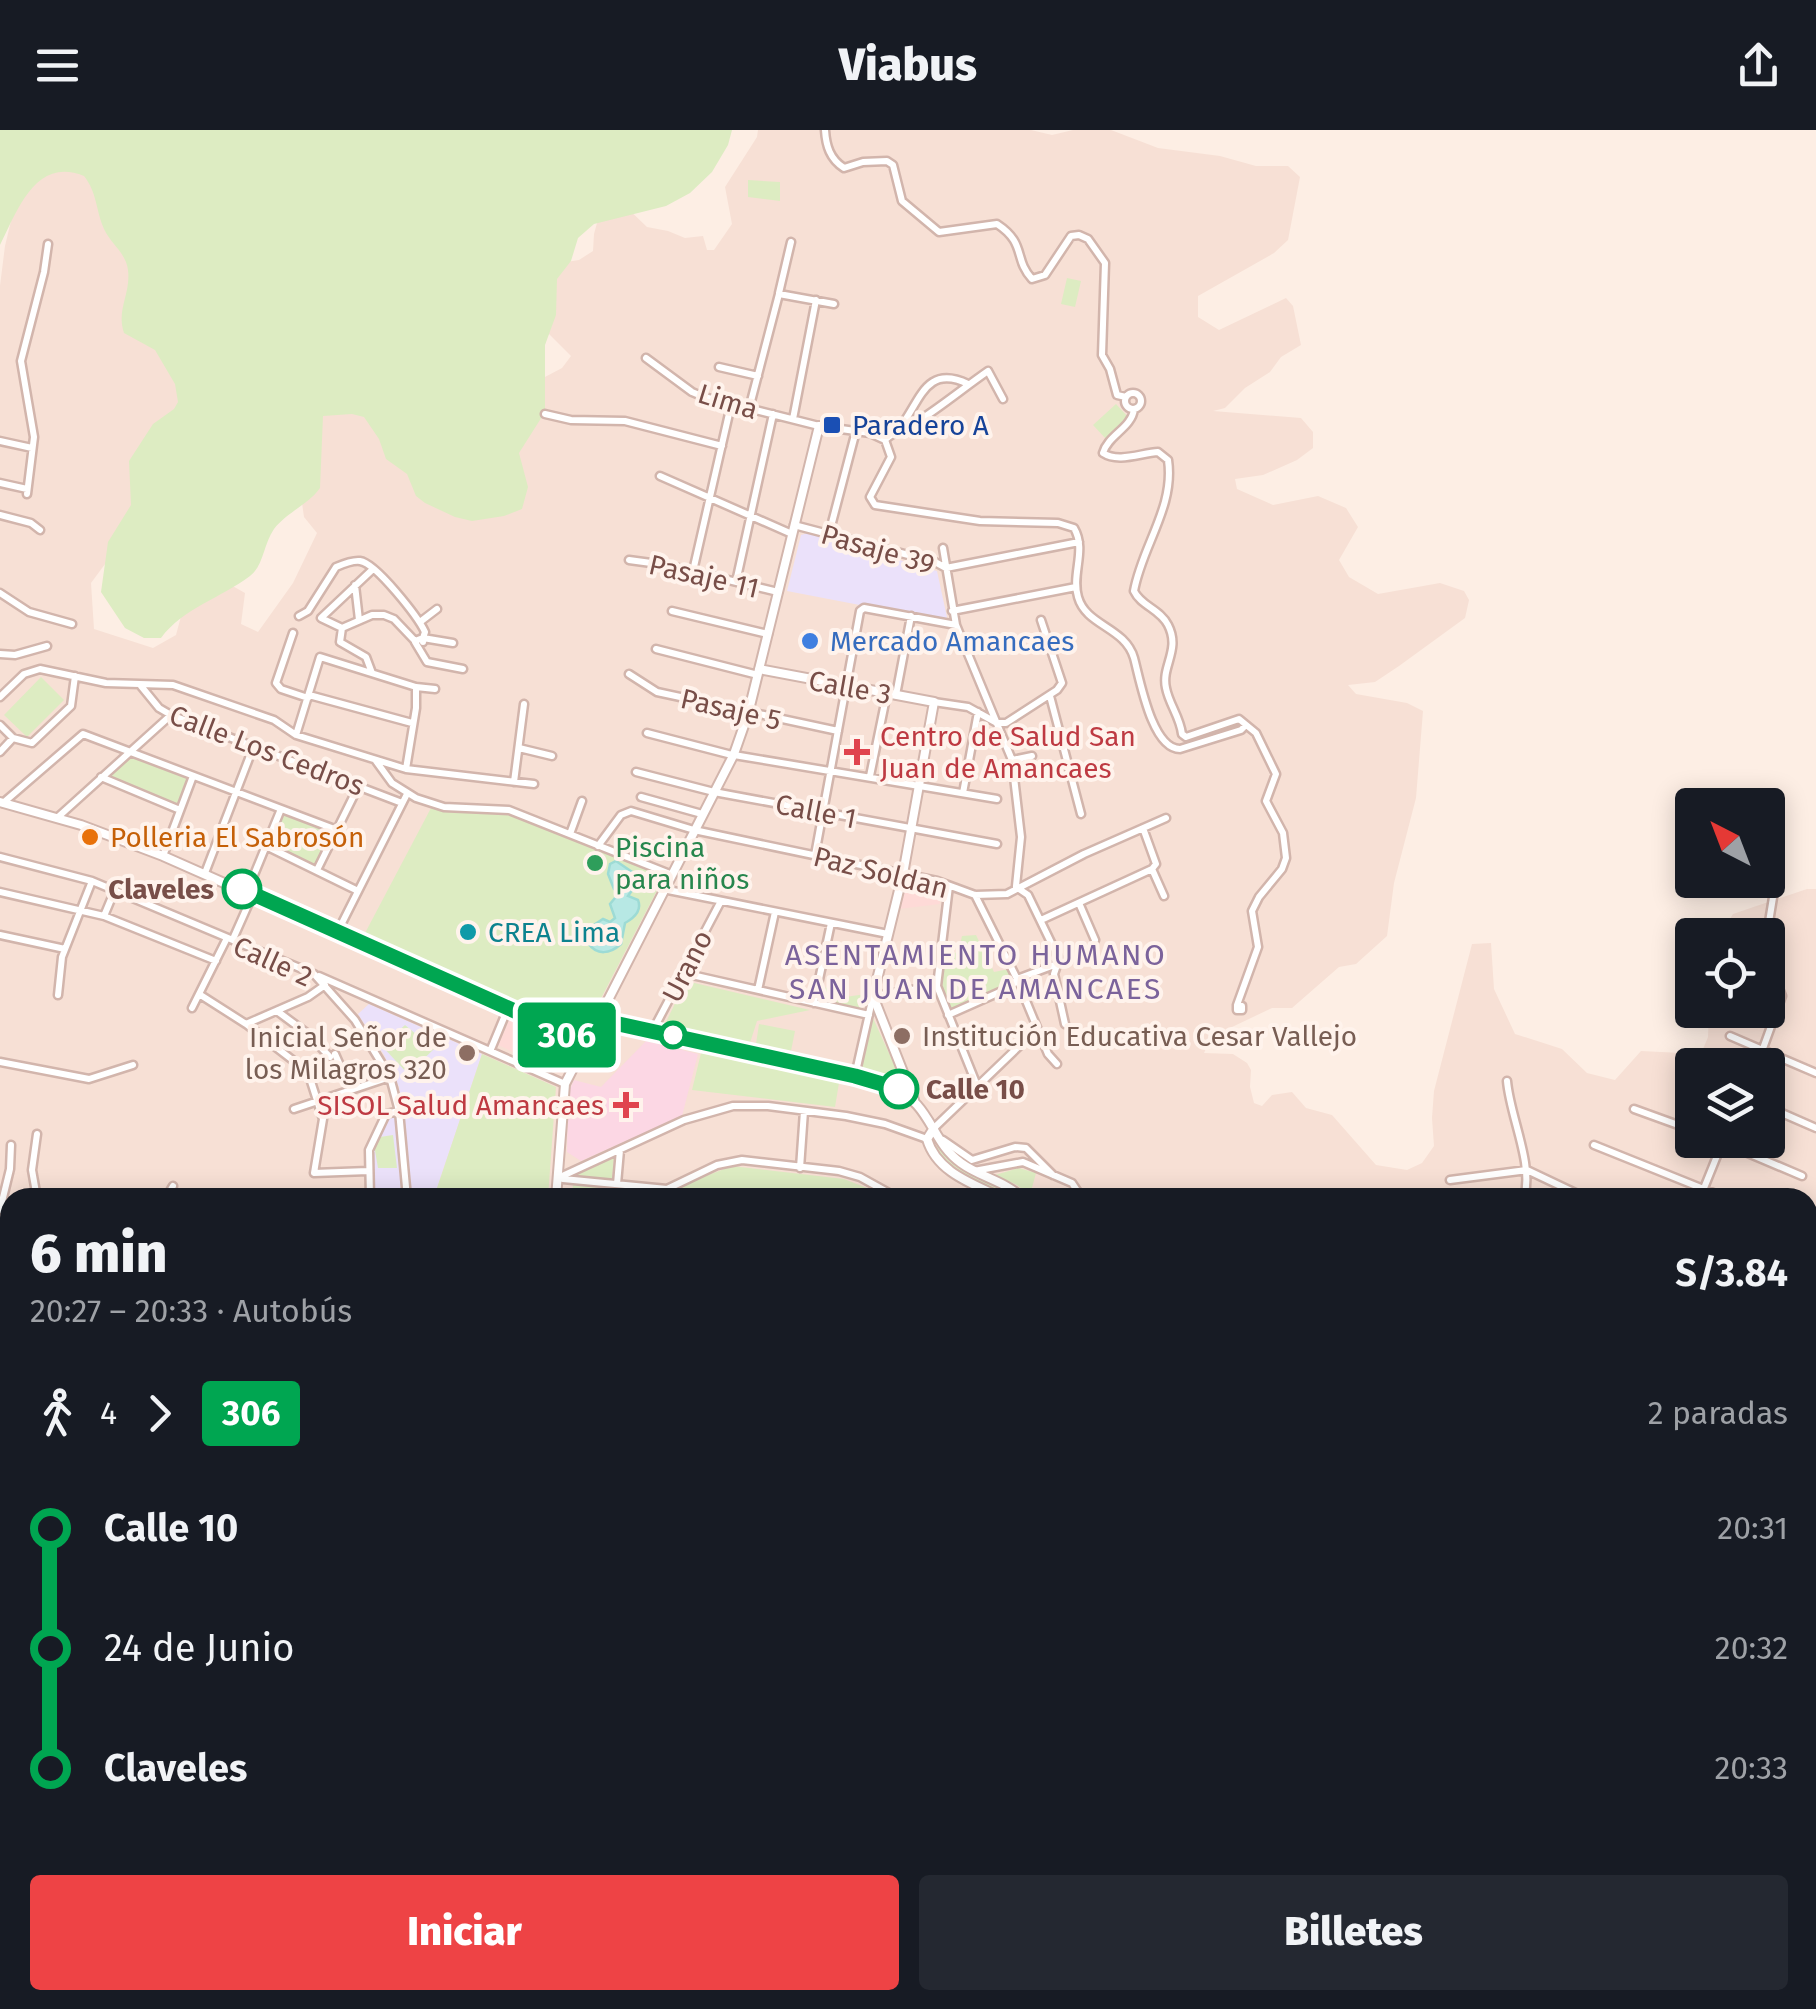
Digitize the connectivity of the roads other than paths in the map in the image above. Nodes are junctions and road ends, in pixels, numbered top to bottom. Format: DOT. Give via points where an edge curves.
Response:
graph roads {
  1 [pos="825,130"];
  2 [pos="791,242"];
  3 [pos="48,244"];
  4 [pos="779,294"];
  5 [pos="816,300"];
  6 [pos="834,304"];
  7 [pos="646,358"];
  8 [pos="719,367"];
  9 [pos="758,376"];
  10 [pos="969,384"];
  11 [pos="1126,397"];
  12 [pos="1003,399"];
  13 [pos="731,405"];
  14 [pos="749,409"];
  15 [pos="1134,409"];
  16 [pos="545,414"];
  17 [pos="772,414"];
  18 [pos="792,419"];
  19 [pos="819,426"];
  20 [pos="856,431"];
  21 [pos="870,432"];
  22 [pos="895,432"];
  23 [pos="885,440"];
  24 [pos="0,441"];
  25 [pos="722,446"];
  26 [pos="32,448"];
  27 [pos="660,476"];
  28 [pos="0,483"];
  29 [pos="711,498"];
  30 [pos="0,515"];
  31 [pos="751,516"];
  32 [pos="40,530"];
  33 [pos="793,530"];
  34 [pos="829,534"];
  35 [pos="1080,542"];
  36 [pos="943,548"];
  37 [pos="630,560"];
  38 [pos="946,568"];
  39 [pos="373,569"];
  40 [pos="694,571"];
  41 [pos="736,582"];
  42 [pos="355,585"];
  43 [pos="1076,587"];
  44 [pos="778,592"];
  45 [pos="0,593"];
  46 [pos="437,609"];
  47 [pos="672,611"];
  48 [pos="952,611"];
  49 [pos="299,616"];
  50 [pos="911,616"];
  51 [pos="359,620"];
  52 [pos="1041,620"];
  53 [pos="420,622"];
  54 [pos="72,624"];
  55 [pos="956,625"];
  56 [pos="342,628"];
  57 [pos="292,633"];
  58 [pos="768,634"];
  59 [pos="419,640"];
  60 [pos="453,643"];
  61 [pos="47,646"];
  62 [pos="656,649"];
  63 [pos="0,654"];
  64 [pos="462,669"];
  65 [pos="758,672"];
  66 [pos="372,673"];
  67 [pos="629,674"];
  68 [pos="75,676"];
  69 [pos="140,685"];
  70 [pos="416,686"];
  71 [pos="844,688"];
  72 [pos="435,689"];
  73 [pos="891,694"];
  74 [pos="0,696"];
  75 [pos="308,696"];
  76 [pos="1050,696"];
  77 [pos="934,702"];
  78 [pos="524,704"];
  79 [pos="978,712"];
  80 [pos="748,714"];
  81 [pos="171,716"];
  82 [pos="412,723"];
  83 [pos="997,723"];
  84 [pos="0,725"];
  85 [pos="1245,726"];
  86 [pos="838,731"];
  87 [pos="647,733"];
  88 [pos="296,736"];
  89 [pos="13,738"];
  90 [pos="254,748"];
  91 [pos="518,748"];
  92 [pos="129,751"];
  93 [pos="0,752"];
  94 [pos="734,754"];
  95 [pos="552,756"];
  96 [pos="1032,756"];
  97 [pos="374,759"];
  98 [pos="1012,760"];
  99 [pos="396,766"];
  100 [pos="406,769"];
  101 [pos="832,769"];
  102 [pos="636,772"];
  103 [pos="193,776"];
  104 [pos="870,776"];
  105 [pos="101,777"];
  106 [pos="514,782"];
  107 [pos="392,783"];
  108 [pos="534,784"];
  109 [pos="359,785"];
  110 [pos="919,786"];
  111 [pos="236,791"];
  112 [pos="714,792"];
  113 [pos="407,794"];
  114 [pos="963,794"];
  115 [pos="641,797"];
  116 [pos="997,800"];
  117 [pos="2,802"];
  118 [pos="582,802"];
  119 [pos="402,803"];
  120 [pos="281,808"];
  121 [pos="180,810"];
  122 [pos="824,812"];
  123 [pos="702,814"];
  124 [pos="1081,814"];
  125 [pos="57,818"];
  126 [pos="1166,818"];
  127 [pos="1143,828"];
  128 [pos="911,829"];
  129 [pos="337,830"];
  130 [pos="694,830"];
  131 [pos="570,834"];
  132 [pos="997,844"];
  133 [pos="266,846"];
  134 [pos="598,846"];
  135 [pos="815,855"];
  136 [pos="0,856"];
  137 [pos="163,856"];
  138 [pos="317,870"];
  139 [pos="1152,870"];
  140 [pos="205,873"];
  141 [pos="670,874"];
  142 [pos="903,874"];
  143 [pos="92,881"];
  144 [pos="949,886"];
  145 [pos="1016,887"];
  146 [pos="662,889"];
  147 [pos="358,891"];
  148 [pos="0,892"];
  149 [pos="114,892"];
  150 [pos="250,893"];
  151 [pos="974,896"];
  152 [pos="1164,896"];
  153 [pos="1772,898"];
  154 [pos="720,901"];
  155 [pos="1079,902"];
  156 [pos="82,909"];
  157 [pos="775,912"];
  158 [pos="104,916"];
  159 [pos="1040,920"];
  160 [pos="832,923"];
  161 [pos="338,931"];
  162 [pos="888,934"];
  163 [pos="0,935"];
  164 [pos="230,939"];
  165 [pos="1095,940"];
  166 [pos="65,948"];
  167 [pos="216,962"];
  168 [pos="1057,964"];
  169 [pos="683,973"];
  170 [pos="314,974"];
  171 [pos="1017,979"];
  172 [pos="325,986"];
  173 [pos="938,986"];
  174 [pos="758,990"];
  175 [pos="199,994"];
  176 [pos="58,995"];
  177 [pos="873,996"];
  178 [pos="814,1003"];
  179 [pos="1237,1004"];
  180 [pos="192,1008"];
  181 [pos="508,1008"];
  182 [pos="277,1011"];
  183 [pos="869,1015"];
  184 [pos="948,1015"];
  185 [pos="596,1019"];
  186 [pos="246,1024"];
  187 [pos="1065,1024"];
  188 [pos="1038,1028"];
  189 [pos="654,1030"];
  190 [pos="1730,1036"];
  191 [pos="584,1042"];
  192 [pos="1756,1048"];
  193 [pos="1765,1048"];
  194 [pos="491,1049"];
  195 [pos="1785,1060"];
  196 [pos="0,1062"];
  197 [pos="1057,1064"];
  198 [pos="133,1065"];
  199 [pos="1816,1073"];
  200 [pos="855,1076"];
  201 [pos="390,1077"];
  202 [pos="1506,1081"];
  203 [pos="565,1084"];
  204 [pos="978,1088"];
  205 [pos="351,1090"];
  206 [pos="317,1100"];
  207 [pos="914,1100"];
  208 [pos="294,1109"];
  209 [pos="1634,1109"];
  210 [pos="399,1111"];
  211 [pos="804,1111"];
  212 [pos="1785,1114"];
  213 [pos="1675,1124"];
  214 [pos="934,1128"];
  215 [pos="1816,1128"];
  216 [pos="38,1134"];
  217 [pos="928,1139"];
  218 [pos="943,1140"];
  219 [pos="11,1145"];
  220 [pos="1594,1146"];
  221 [pos="620,1150"];
  222 [pos="1715,1158"];
  223 [pos="1760,1158"];
  224 [pos="800,1168"];
  225 [pos="1527,1170"];
  226 [pos="368,1171"];
  227 [pos="974,1171"];
  228 [pos="1053,1176"];
  229 [pos="1802,1176"];
  230 [pos="558,1178"];
  231 [pos="1450,1180"];
  232 [pos="617,1184"];
  233 [pos="6,1188"];
  234 [pos="36,1188"];
  235 [pos="369,1188"];
  236 [pos="406,1188"];
  237 [pos="557,1188"];
  238 [pos="639,1188"];
  239 [pos="677,1188"];
  240 [pos="880,1188"];
  241 [pos="981,1188"];
  242 [pos="1004,1188"];
  243 [pos="1075,1188"];
  244 [pos="1525,1188"];
  245 [pos="1555,1188"];
  246 [pos="1704,1188"];
  1 -- 11 [label="street" via="828,150 844,168 888,161 894,166 902,202 939,232 997,224 1013,234 1032,279 1045,275 1072,236 1088,239 1105,265 1103,359 1117,395"];
  2 -- 4 [label="street"];
  3 -- 26 [label="street" via="21,361"];
  4 -- 5 [label="street"];
  4 -- 9 [label="street"];
  5 -- 6 [label="street"];
  5 -- 18 [label="street"];
  7 -- 13 [label="street, Lima" via="692,392"];
  8 -- 9 [label="street"];
  9 -- 14 [label="street"];
  10 -- 12 [label="street" via="988,371"];
  10 -- 22 [label="street"];
  10 -- 22 [label="street" via="945,378 926,385"];
  11 -- 15 [label="street"];
  11 -- 15 [label="street" via="1140,395"];
  13 -- 14 [label="street, Lima"];
  13 -- 25 [label="street"];
  14 -- 17 [label="street, Lima"];
  15 -- 85 [label="street" via="1103,453 1158,452 1168,460 1166,500 1134,591 1171,634 1166,688 1184,736 1239,720"];
  16 -- 25 [label="street" via="625,421"];
  17 -- 18 [label="street, Lima"];
  17 -- 31 [label="street"];
  18 -- 19 [label="street, Lima"];
  19 -- 20 [label="street, Lima"];
  19 -- 33 [label="street"];
  20 -- 21 [label="street, Lima"];
  20 -- 34 [label="street"];
  21 -- 22 [label="street, Lima"];
  21 -- 23 [label="street"];
  22 -- 23 [label="street"];
  23 -- 35 [label="street" via="891,457 870,496 876,505 980,522 1067,524"];
  24 -- 26 [label="street"];
  25 -- 29 [label="street"];
  26 -- 28 [label="street" via="27,491"];
  27 -- 29 [label="street, Pasaje 39"];
  29 -- 31 [label="street, Pasaje 39"];
  29 -- 40 [label="street"];
  30 -- 32 [label="street"];
  31 -- 33 [label="street, Pasaje 39"];
  31 -- 41 [label="street"];
  33 -- 34 [label="street, Pasaje 39"];
  33 -- 44 [label="street"];
  34 -- 38 [label="street, Pasaje 39"];
  35 -- 38 [label="street, Pasaje 39"];
  35 -- 43 [label="street"];
  36 -- 38 [label="street"];
  37 -- 40 [label="street, Pasaje 11"];
  38 -- 48 [label="street"];
  39 -- 42 [label="street"];
  39 -- 49 [label="street" via="361,561 336,567"];
  39 -- 53 [label="street"];
  40 -- 41 [label="street, Pasaje 11"];
  41 -- 44 [label="street, Pasaje 11"];
  42 -- 51 [label="street"];
  42 -- 56 [label="street" via="322,618"];
  43 -- 48 [label="street"];
  43 -- 85 [label="street" via="1087,612 1129,645 1140,693 1168,747 1180,749"];
  44 -- 58 [label="street"];
  45 -- 54 [label="street" via="29,612"];
  46 -- 53 [label="street"];
  47 -- 58 [label="street"];
  48 -- 55 [label="street"];
  50 -- 55 [label="street"];
  50 -- 71 [label="street" via="862,608"];
  50 -- 73 [label="street"];
  51 -- 56 [label="street"];
  51 -- 59 [label="street" via="390,616"];
  52 -- 76 [label="street" via="1062,683"];
  53 -- 59 [label="street" via="426,632"];
  55 -- 83 [label="street"];
  56 -- 66 [label="street" via="340,642 366,657"];
  57 -- 75 [label="street" via="276,683"];
  58 -- 65 [label="street"];
  59 -- 60 [label="street"];
  59 -- 64 [label="street" via="430,663"];
  61 -- 63 [label="street"];
  62 -- 65 [label="street, Calle 3"];
  65 -- 71 [label="street, Calle 3"];
  65 -- 80 [label="street"];
  66 -- 70 [label="street"];
  66 -- 75 [label="street" via="320,656"];
  67 -- 80 [label="street, Pasaje 5" via="657,692"];
  68 -- 69 [label="street"];
  68 -- 74 [label="street" via="32,670"];
  68 -- 89 [label="street" via="68,710 32,743"];
  69 -- 81 [label="street, Calle Los Cedros"];
  69 -- 88 [label="street" via="173,685 274,720"];
  70 -- 72 [label="street"];
  70 -- 82 [label="street"];
  71 -- 73 [label="street, Calle 3"];
  71 -- 86 [label="street"];
  73 -- 77 [label="street, Calle 3"];
  73 -- 104 [label="street"];
  75 -- 82 [label="street"];
  75 -- 88 [label="street"];
  76 -- 83 [label="street"];
  76 -- 124 [label="street"];
  77 -- 79 [label="street, Calle 3"];
  77 -- 110 [label="street"];
  78 -- 91 [label="street"];
  79 -- 83 [label="street, Calle 3"];
  79 -- 114 [label="street"];
  80 -- 86 [label="street, Pasaje 5"];
  80 -- 94 [label="street"];
  81 -- 90 [label="street, Calle Los Cedros"];
  81 -- 92 [label="street"];
  82 -- 100 [label="street"];
  83 -- 98 [label="street"];
  84 -- 89 [label="street"];
  85 -- 179 [label="street" via="1256,732 1276,774 1266,802 1283,833 1286,858 1252,911 1258,946"];
  86 -- 101 [label="street"];
  87 -- 94 [label="street"];
  88 -- 97 [label="street"];
  89 -- 93 [label="street"];
  90 -- 109 [label="street, Calle Los Cedros"];
  90 -- 111 [label="street"];
  91 -- 95 [label="street"];
  91 -- 106 [label="street"];
  92 -- 103 [label="street"];
  92 -- 105 [label="street"];
  92 -- 117 [label="street" via="79,734"];
  94 -- 101 [label="street"];
  94 -- 112 [label="street"];
  96 -- 98 [label="street"];
  97 -- 99 [label="street"];
  97 -- 107 [label="street"];
  98 -- 145 [label="street" via="1020,837"];
  99 -- 100 [label="street"];
  99 -- 107 [label="street"];
  100 -- 106 [label="street"];
  101 -- 104 [label="street"];
  101 -- 122 [label="street"];
  102 -- 112 [label="street, Calle 1"];
  103 -- 111 [label="street"];
  103 -- 121 [label="street"];
  104 -- 110 [label="street"];
  105 -- 121 [label="street"];
  105 -- 125 [label="street"];
  106 -- 108 [label="street"];
  107 -- 113 [label="street"];
  109 -- 119 [label="street, Calle Los Cedros"];
  109 -- 129 [label="street"];
  110 -- 114 [label="street"];
  110 -- 128 [label="street"];
  111 -- 120 [label="street"];
  111 -- 140 [label="street"];
  112 -- 122 [label="street, Calle 1"];
  112 -- 123 [label="street"];
  113 -- 119 [label="street"];
  113 -- 131 [label="street" via="444,806 501,807"];
  114 -- 116 [label="street"];
  115 -- 123 [label="street"];
  117 -- 125 [label="street"];
  118 -- 131 [label="street"];
  119 -- 147 [label="street"];
  120 -- 129 [label="street"];
  120 -- 133 [label="street"];
  121 -- 137 [label="street"];
  122 -- 128 [label="street, Calle 1"];
  122 -- 135 [label="street"];
  123 -- 130 [label="street"];
  125 -- 137 [label="street"];
  126 -- 127 [label="street, Paz Soldan"];
  127 -- 139 [label="street" via="1156,864"];
  127 -- 145 [label="street, Paz Soldan"];
  128 -- 132 [label="street, Calle 1"];
  128 -- 142 [label="street"];
  129 -- 138 [label="street"];
  130 -- 134 [label="street, Paz Soldan" via="628,811"];
  130 -- 135 [label="street, Paz Soldan"];
  130 -- 141 [label="street"];
  131 -- 134 [label="street"];
  133 -- 138 [label="street"];
  133 -- 150 [label="street"];
  134 -- 141 [label="street"];
  135 -- 142 [label="street, Paz Soldan"];
  136 -- 143 [label="street, Calle 2"];
  137 -- 140 [label="street"];
  138 -- 147 [label="street"];
  139 -- 152 [label="street"];
  139 -- 155 [label="street"];
  140 -- 150 [label="street"];
  141 -- 146 [label="street"];
  142 -- 144 [label="street, Paz Soldan"];
  142 -- 162 [label="street"];
  143 -- 149 [label="street, Calle 2"];
  143 -- 156 [label="street"];
  144 -- 151 [label="street, Paz Soldan"];
  144 -- 173 [label="street"];
  145 -- 151 [label="street, Paz Soldan"];
  145 -- 159 [label="street"];
  146 -- 154 [label="street"];
  146 -- 185 [label="street"];
  147 -- 161 [label="street"];
  148 -- 156 [label="street"];
  149 -- 158 [label="street"];
  149 -- 164 [label="street, Calle 2"];
  150 -- 161 [label="street"];
  150 -- 164 [label="street"];
  151 -- 171 [label="street"];
  153 -- 193 [label="street" via="1770,966 1782,996"];
  154 -- 157 [label="street"];
  154 -- 169 [label="street, Urano"];
  155 -- 159 [label="street"];
  155 -- 165 [label="street"];
  156 -- 158 [label="street"];
  156 -- 166 [label="street"];
  157 -- 160 [label="street"];
  157 -- 174 [label="street"];
  158 -- 167 [label="street"];
  159 -- 168 [label="street"];
  160 -- 162 [label="street"];
  160 -- 178 [label="street"];
  161 -- 181 [label="street"];
  162 -- 177 [label="street"];
  163 -- 166 [label="street"];
  164 -- 167 [label="street"];
  164 -- 170 [label="street, Calle 2"];
  166 -- 176 [label="street"];
  167 -- 175 [label="street"];
  168 -- 171 [label="street"];
  168 -- 187 [label="street"];
  169 -- 174 [label="street"];
  169 -- 189 [label="street, Urano"];
  170 -- 172 [label="street, Calle 2"];
  170 -- 194 [label="street"];
  171 -- 184 [label="street"];
  171 -- 188 [label="street"];
  172 -- 182 [label="street"];
  172 -- 201 [label="street, Calle 2"];
  173 -- 177 [label="street"];
  173 -- 184 [label="street"];
  174 -- 178 [label="street"];
  175 -- 180 [label="street"];
  175 -- 186 [label="street"];
  177 -- 183 [label="street"];
  177 -- 207 [label="street"];
  178 -- 183 [label="street"];
  181 -- 191 [label="street"];
  181 -- 194 [label="street"];
  182 -- 186 [label="street"];
  182 -- 205 [label="street" via="332,1055"];
  183 -- 200 [label="street"];
  184 -- 204 [label="street"];
  185 -- 189 [label="street"];
  185 -- 191 [label="street"];
  186 -- 206 [label="street" via="308,1072"];
  188 -- 197 [label="street"];
  188 -- 204 [label="street"];
  189 -- 200 [label="street"];
  190 -- 192 [label="street"];
  191 -- 203 [label="street"];
  194 -- 203 [label="street"];
  195 -- 199 [label="street"];
  196 -- 198 [label="street" via="89,1079"];
  200 -- 207 [label="street" via="888,1084"];
  201 -- 205 [label="street"];
  201 -- 210 [label="street, Calle 2"];
  202 -- 225 [label="street"];
  203 -- 230 [label="street"];
  204 -- 214 [label="street"];
  205 -- 206 [label="street"];
  206 -- 208 [label="street"];
  206 -- 226 [label="street" via="323,1118 314,1173"];
  207 -- 214 [label="street"];
  209 -- 213 [label="street"];
  210 -- 226 [label="street" via="382,1119"];
  210 -- 236 [label="street, Calle 2"];
  211 -- 217 [label="street" via="868,1120"];
  211 -- 221 [label="street" via="716,1108"];
  211 -- 224 [label="street"];
  212 -- 215 [label="street"];
  214 -- 217 [label="street"];
  214 -- 218 [label="street"];
  216 -- 234 [label="street"];
  217 -- 241 [label="street" via="958,1177"];
  218 -- 227 [label="street"];
  218 -- 228 [label="street" via="972,1160 1026,1148"];
  219 -- 233 [label="street"];
  220 -- 246 [label="street"];
  221 -- 230 [label="street"];
  221 -- 232 [label="street"];
  222 -- 246 [label="street"];
  223 -- 229 [label="street"];
  224 -- 239 [label="street" via="728,1161"];
  224 -- 240 [label="street" via="860,1177"];
  225 -- 231 [label="street"];
  225 -- 244 [label="street"];
  225 -- 245 [label="street"];
  226 -- 235 [label="street"];
  227 -- 228 [label="street" via="1023,1162"];
  227 -- 242 [label="street"];
  228 -- 243 [label="street"];
  230 -- 232 [label="street"];
  230 -- 237 [label="street"];
  232 -- 238 [label="street"];
}
